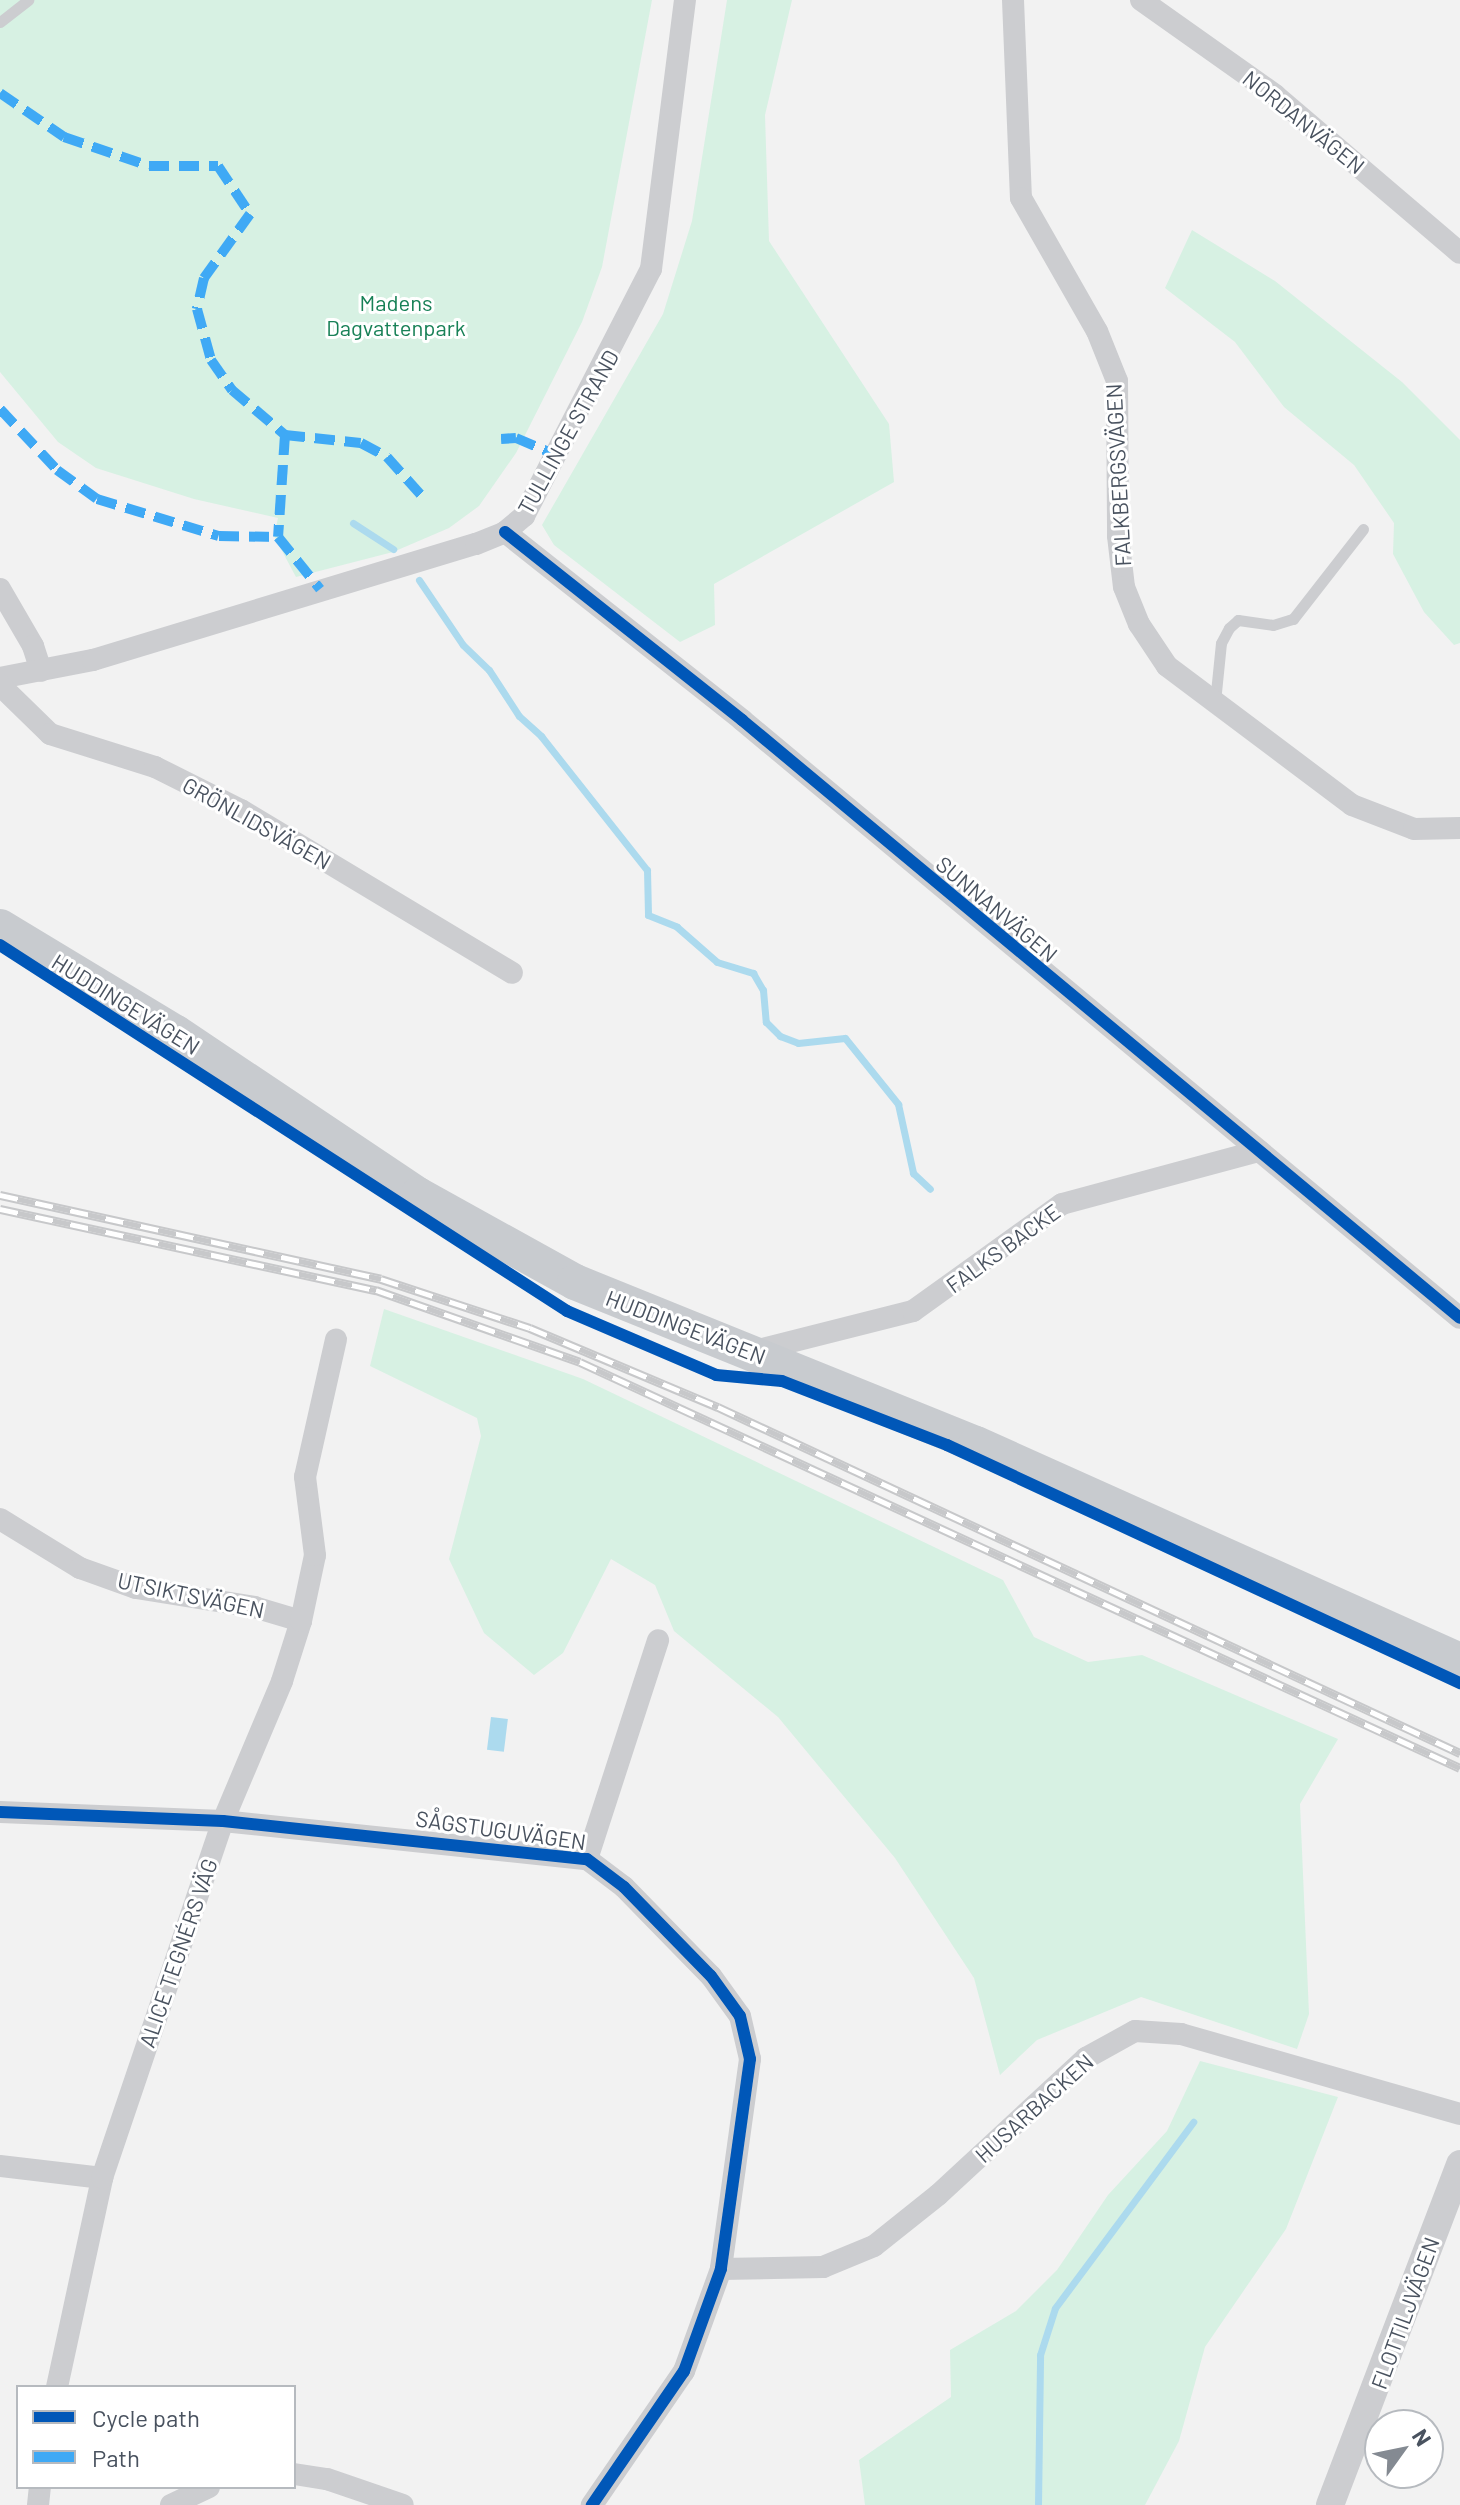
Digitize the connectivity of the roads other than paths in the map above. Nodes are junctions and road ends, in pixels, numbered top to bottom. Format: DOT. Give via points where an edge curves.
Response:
graph roads {
  1 [pos="28,0"];
  2 [pos="685,0"];
  3 [pos="1013,0"];
  4 [pos="1141,0"];
  5 [pos="0,22"];
  6 [pos="1460,253"];
  7 [pos="1363,529"];
  8 [pos="505,532"];
  9 [pos="0,589"];
  10 [pos="41,671"];
  11 [pos="0,678"];
  12 [pos="0,685"];
  13 [pos="1215,703"];
  14 [pos="1460,828"];
  15 [pos="0,927"];
  16 [pos="512,973"];
  17 [pos="1259,1151"];
  18 [pos="1460,1318"];
  19 [pos="336,1339"];
  20 [pos="750,1352"];
  21 [pos="0,1519"];
  22 [pos="301,1621"];
  23 [pos="658,1640"];
  24 [pos="1460,1661"];
  25 [pos="0,1812"];
  26 [pos="223,1821"];
  27 [pos="587,1859"];
  28 [pos="1460,2114"];
  29 [pos="1460,2164"];
  30 [pos="0,2166"];
  31 [pos="102,2178"];
  32 [pos="721,2269"];
  33 [pos="57,2385"];
  34 [pos="296,2475"];
  35 [pos="205,2489"];
  36 [pos="171,2505"];
  37 [pos="403,2505"];
  38 [pos="592,2505"];
  39 [pos="1330,2505"];
  1 -- 5 [label="lane"];
  2 -- 8 [label="street, TULLINGE STRAND" via="651,269 524,516"];
  3 -- 13 [label="street, FALKBERGSVÄGEN" via="1021,198 1097,331 1117,381 1118,536 1124,587 1139,624 1167,666"];
  4 -- 6 [label="street, NORDANVÄGEN" via="1275,95"];
  7 -- 13 [label="lane" via="1293,619 1273,625 1238,620 1229,628 1221,643"];
  8 -- 10 [label="street, TULLINGE STRAND" via="93,660"];
  8 -- 17 [label="street, SUNNANVÄGEN" via="742,720"];
  9 -- 10 [label="street" via="33,646"];
  10 -- 11 [label="street, TULLINGE STRAND"];
  12 -- 16 [label="street, GRÖNLIDSVÄGEN" via="50,734 155,767 241,810"];
  13 -- 14 [label="street, FALKBERGSVÄGEN" via="1352,805 1414,829"];
  15 -- 20 [label="main road, HUDDINGEVÄGEN" via="495,1239 611,1299"];
  17 -- 18 [label="street, SUNNANVÄGEN"];
  17 -- 20 [label="street, FALKS BACKE" via="1062,1204 913,1311"];
  19 -- 22 [label="street, ALICE TEGNÉRS VÄG" via="305,1477 315,1555"];
  20 -- 24 [label="main road, HUDDINGEVÄGEN" via="976,1444"];
  21 -- 22 [label="street, UTSIKTSVÄGEN" via="80,1568 136,1588 254,1607"];
  22 -- 26 [label="street, ALICE TEGNÉRS VÄG" via="282,1681"];
  23 -- 27 [label="street"];
  25 -- 26 [label="street, SÅGSTUGUVÄGEN"];
  26 -- 27 [label="street, SÅGSTUGUVÄGEN"];
  26 -- 31 [label="street, ALICE TEGNÉRS VÄG"];
  27 -- 32 [label="street, SÅGSTUGUVÄGEN" via="624,1887 711,1976 743,2026 750,2074"];
  28 -- 32 [label="street, HUSARBACKEN" via="1181,2034 1135,2031 1086,2058 938,2195 874,2246 823,2267"];
  29 -- 39 [label="street, FLOTTILJVÄGEN"];
  30 -- 31 [label="street"];
  31 -- 33 [label="street, ALICE TEGNÉRS VÄG"];
  32 -- 38 [label="street, SÅGSTUGUVÄGEN" via="684,2371"];
  34 -- 37 [label="street"];
  35 -- 36 [label="street"];
}
